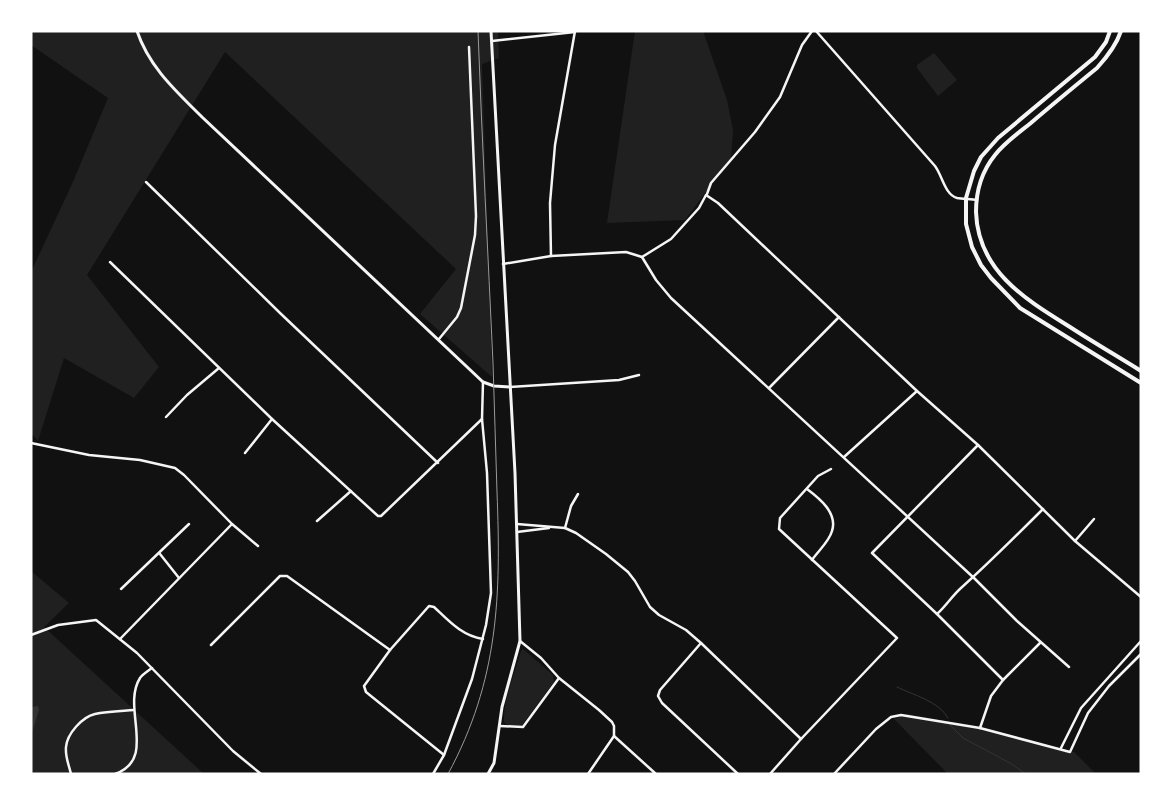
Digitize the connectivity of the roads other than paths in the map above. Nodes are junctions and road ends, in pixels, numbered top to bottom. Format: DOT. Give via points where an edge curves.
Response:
graph roads {
  1 [pos="137,31"];
  2 [pos="491,31"];
  3 [pos="812,31"];
  4 [pos="816,31"];
  5 [pos="1110,31"];
  6 [pos="1121,31"];
  7 [pos="575,32"];
  8 [pos="491,41"];
  9 [pos="470,47"];
  10 [pos="146,182"];
  11 [pos="706,195"];
  12 [pos="966,198"];
  13 [pos="977,200"];
  14 [pos="551,256"];
  15 [pos="642,257"];
  16 [pos="110,262"];
  17 [pos="503,264"];
  18 [pos="839,317"];
  19 [pos="439,339"];
  20 [pos="219,368"];
  21 [pos="1141,371"];
  22 [pos="639,375"];
  23 [pos="483,382"];
  24 [pos="1141,383"];
  25 [pos="510,387"];
  26 [pos="769,388"];
  27 [pos="917,391"];
  28 [pos="166,417"];
  29 [pos="272,419"];
  30 [pos="482,419"];
  31 [pos="31,443"];
  32 [pos="978,444"];
  33 [pos="245,453"];
  34 [pos="844,457"];
  35 [pos="438,462"];
  36 [pos="831,469"];
  37 [pos="807,488"];
  38 [pos="352,491"];
  39 [pos="578,494"];
  40 [pos="1043,509"];
  41 [pos="908,516"];
  42 [pos="1094,519"];
  43 [pos="317,521"];
  44 [pos="189,524"];
  45 [pos="232,524"];
  46 [pos="516,524"];
  47 [pos="553,528"];
  48 [pos="565,528"];
  49 [pos="517,532"];
  50 [pos="1075,541"];
  51 [pos="258,546"];
  52 [pos="160,554"];
  53 [pos="812,561"];
  54 [pos="179,578"];
  55 [pos="974,578"];
  56 [pos="121,589"];
  57 [pos="1141,597"];
  58 [pos="937,614"];
  59 [pos="31,635"];
  60 [pos="120,639"];
  61 [pos="483,639"];
  62 [pos="520,641"];
  63 [pos="1141,641"];
  64 [pos="701,643"];
  65 [pos="1040,643"];
  66 [pos="211,645"];
  67 [pos="390,650"];
  68 [pos="1141,654"];
  69 [pos="152,668"];
  70 [pos="1069,668"];
  71 [pos="559,678"];
  72 [pos="1003,680"];
  73 [pos="134,710"];
  74 [pos="500,726"];
  75 [pos="980,728"];
  76 [pos="614,736"];
  77 [pos="801,739"];
  78 [pos="1061,748"];
  79 [pos="444,755"];
  80 [pos="71,774"];
  81 [pos="115,774"];
  82 [pos="261,774"];
  83 [pos="433,774"];
  84 [pos="488,774"];
  85 [pos="588,774"];
  86 [pos="656,774"];
  87 [pos="738,774"];
  88 [pos="770,774"];
  89 [pos="834,774"];
  1 -- 19 [label="street" via="150,60 173,89"];
  2 -- 8 [label="street"];
  3 -- 11 [label="street" via="802,45 780,97 711,183"];
  4 -- 12 [label="street" via="935,166 949,193 957,198"];
  5 -- 12 [label="main road" via="1095,57 986,150 974,171"];
  6 -- 13 [label="main road" via="1109,54 1096,68 995,154 984,172"];
  7 -- 8 [label="street"];
  7 -- 14 [label="street" via="555,145 550,203"];
  8 -- 17 [label="street"];
  9 -- 19 [label="street" via="475,235 464,300 457,317"];
  10 -- 35 [label="street"];
  11 -- 15 [label="street" via="672,239"];
  11 -- 18 [label="street"];
  12 -- 13 [label="street"];
  12 -- 24 [label="main road" via="966,224 972,247 990,278 1005,294 1020,308"];
  13 -- 21 [label="main road" via="977,226 982,244 1007,282 1026,299"];
  14 -- 15 [label="street" via="626,252"];
  14 -- 17 [label="street"];
  15 -- 26 [label="street" via="670,298"];
  16 -- 20 [label="street"];
  17 -- 25 [label="street"];
  18 -- 26 [label="street"];
  18 -- 27 [label="street"];
  19 -- 23 [label="street"];
  20 -- 28 [label="street"];
  20 -- 29 [label="street"];
  22 -- 25 [label="street" via="619,380"];
  23 -- 25 [label="street"];
  23 -- 30 [label="street"];
  25 -- 46 [label="street"];
  26 -- 34 [label="street"];
  27 -- 32 [label="street"];
  27 -- 34 [label="street"];
  29 -- 33 [label="street"];
  29 -- 38 [label="street"];
  30 -- 35 [label="street"];
  30 -- 61 [label="street" via="491,593"];
  31 -- 45 [label="street" via="174,468"];
  32 -- 40 [label="street"];
  32 -- 41 [label="street"];
  34 -- 41 [label="street"];
  35 -- 38 [label="street" via="381,516"];
  36 -- 37 [label="street" via="818,476"];
  37 -- 53 [label="street" via="827,506 833,529"];
  37 -- 53 [label="street" via="780,518 778,529"];
  38 -- 43 [label="street"];
  39 -- 48 [label="street"];
  40 -- 50 [label="street"];
  40 -- 55 [label="street"];
  41 -- 55 [label="street"];
  41 -- 58 [label="street" via="872,553"];
  42 -- 50 [label="street"];
  44 -- 52 [label="street"];
  45 -- 51 [label="street"];
  45 -- 54 [label="street"];
  46 -- 47 [label="street"];
  46 -- 49 [label="street"];
  47 -- 48 [label="street"];
  47 -- 49 [label="street"];
  48 -- 64 [label="street" via="628,572 658,615 686,630"];
  49 -- 62 [label="street"];
  50 -- 57 [label="street"];
  52 -- 54 [label="street"];
  52 -- 56 [label="street"];
  53 -- 77 [label="street" via="897,638"];
  54 -- 60 [label="street"];
  55 -- 58 [label="street"];
  55 -- 65 [label="street"];
  58 -- 72 [label="street"];
  59 -- 60 [label="street" via="58,625 96,620"];
  60 -- 69 [label="street"];
  61 -- 67 [label="street" via="472,638 434,607 428,606"];
  61 -- 79 [label="street" via="472,680"];
  62 -- 71 [label="street"];
  62 -- 74 [label="street"];
  63 -- 78 [label="street" via="1081,708"];
  64 -- 77 [label="street"];
  64 -- 87 [label="street" via="658,696"];
  65 -- 70 [label="street"];
  65 -- 72 [label="street"];
  66 -- 67 [label="street" via="284,575"];
  67 -- 79 [label="street" via="364,686 366,692"];
  68 -- 78 [label="street" via="1088,713 1070,752"];
  69 -- 73 [label="street" via="141,676 137,684"];
  69 -- 82 [label="street" via="233,751"];
  71 -- 74 [label="street" via="523,727"];
  71 -- 76 [label="street" via="612,722"];
  72 -- 75 [label="street" via="991,696"];
  73 -- 80 [label="street" via="96,713 83,720 66,746"];
  73 -- 81 [label="street" via="136,755 128,768"];
  74 -- 84 [label="street" via="494,763"];
  75 -- 78 [label="street"];
  75 -- 89 [label="street" via="901,715 891,717"];
  76 -- 85 [label="street"];
  76 -- 86 [label="street"];
  77 -- 88 [label="street"];
  79 -- 83 [label="street"];
}
